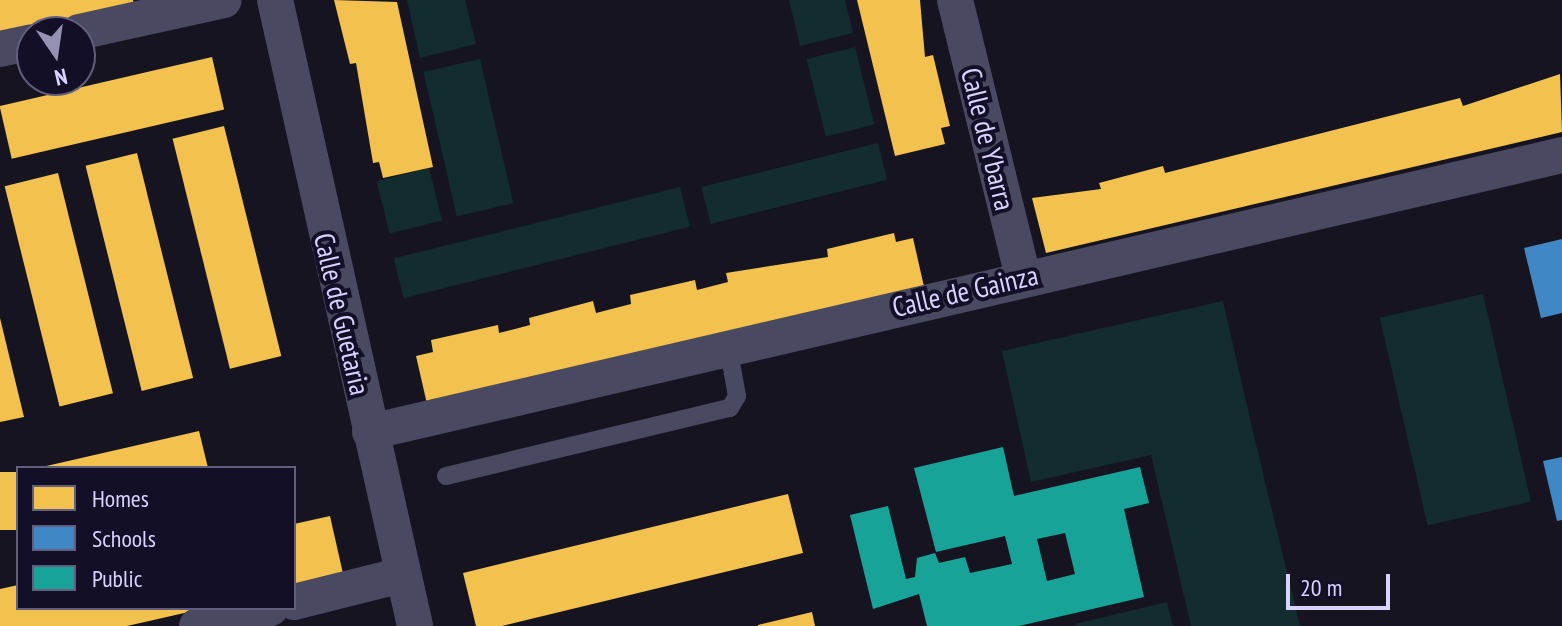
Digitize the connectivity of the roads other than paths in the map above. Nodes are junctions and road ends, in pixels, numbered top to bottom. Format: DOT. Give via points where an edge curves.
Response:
graph roads {
  1 [pos="224,0"];
  2 [pos="275,0"];
  3 [pos="955,0"];
  4 [pos="96,28"];
  5 [pos="1562,155"];
  6 [pos="1023,277"];
  7 [pos="728,346"];
  8 [pos="370,432"];
  9 [pos="446,476"];
  10 [pos="402,575"];
  11 [pos="296,602"];
  12 [pos="263,610"];
  13 [pos="197,626"];
  14 [pos="415,626"];
  1 -- 4 [label="street"];
  2 -- 8 [label="street, Calle de Guetaria"];
  3 -- 6 [label="street, Calle de Ybarra"];
  5 -- 6 [label="street, Calle de Gainza"];
  6 -- 7 [label="street, Calle de Gainza"];
  7 -- 8 [label="street, Calle de Gainza"];
  7 -- 9 [label="lane" via="737,396 730,408"];
  8 -- 10 [label="street, Calle de Guetaria"];
  10 -- 11 [label="street"];
  10 -- 14 [label="street, Calle de Guetaria"];
  12 -- 13 [label="street"];
}
